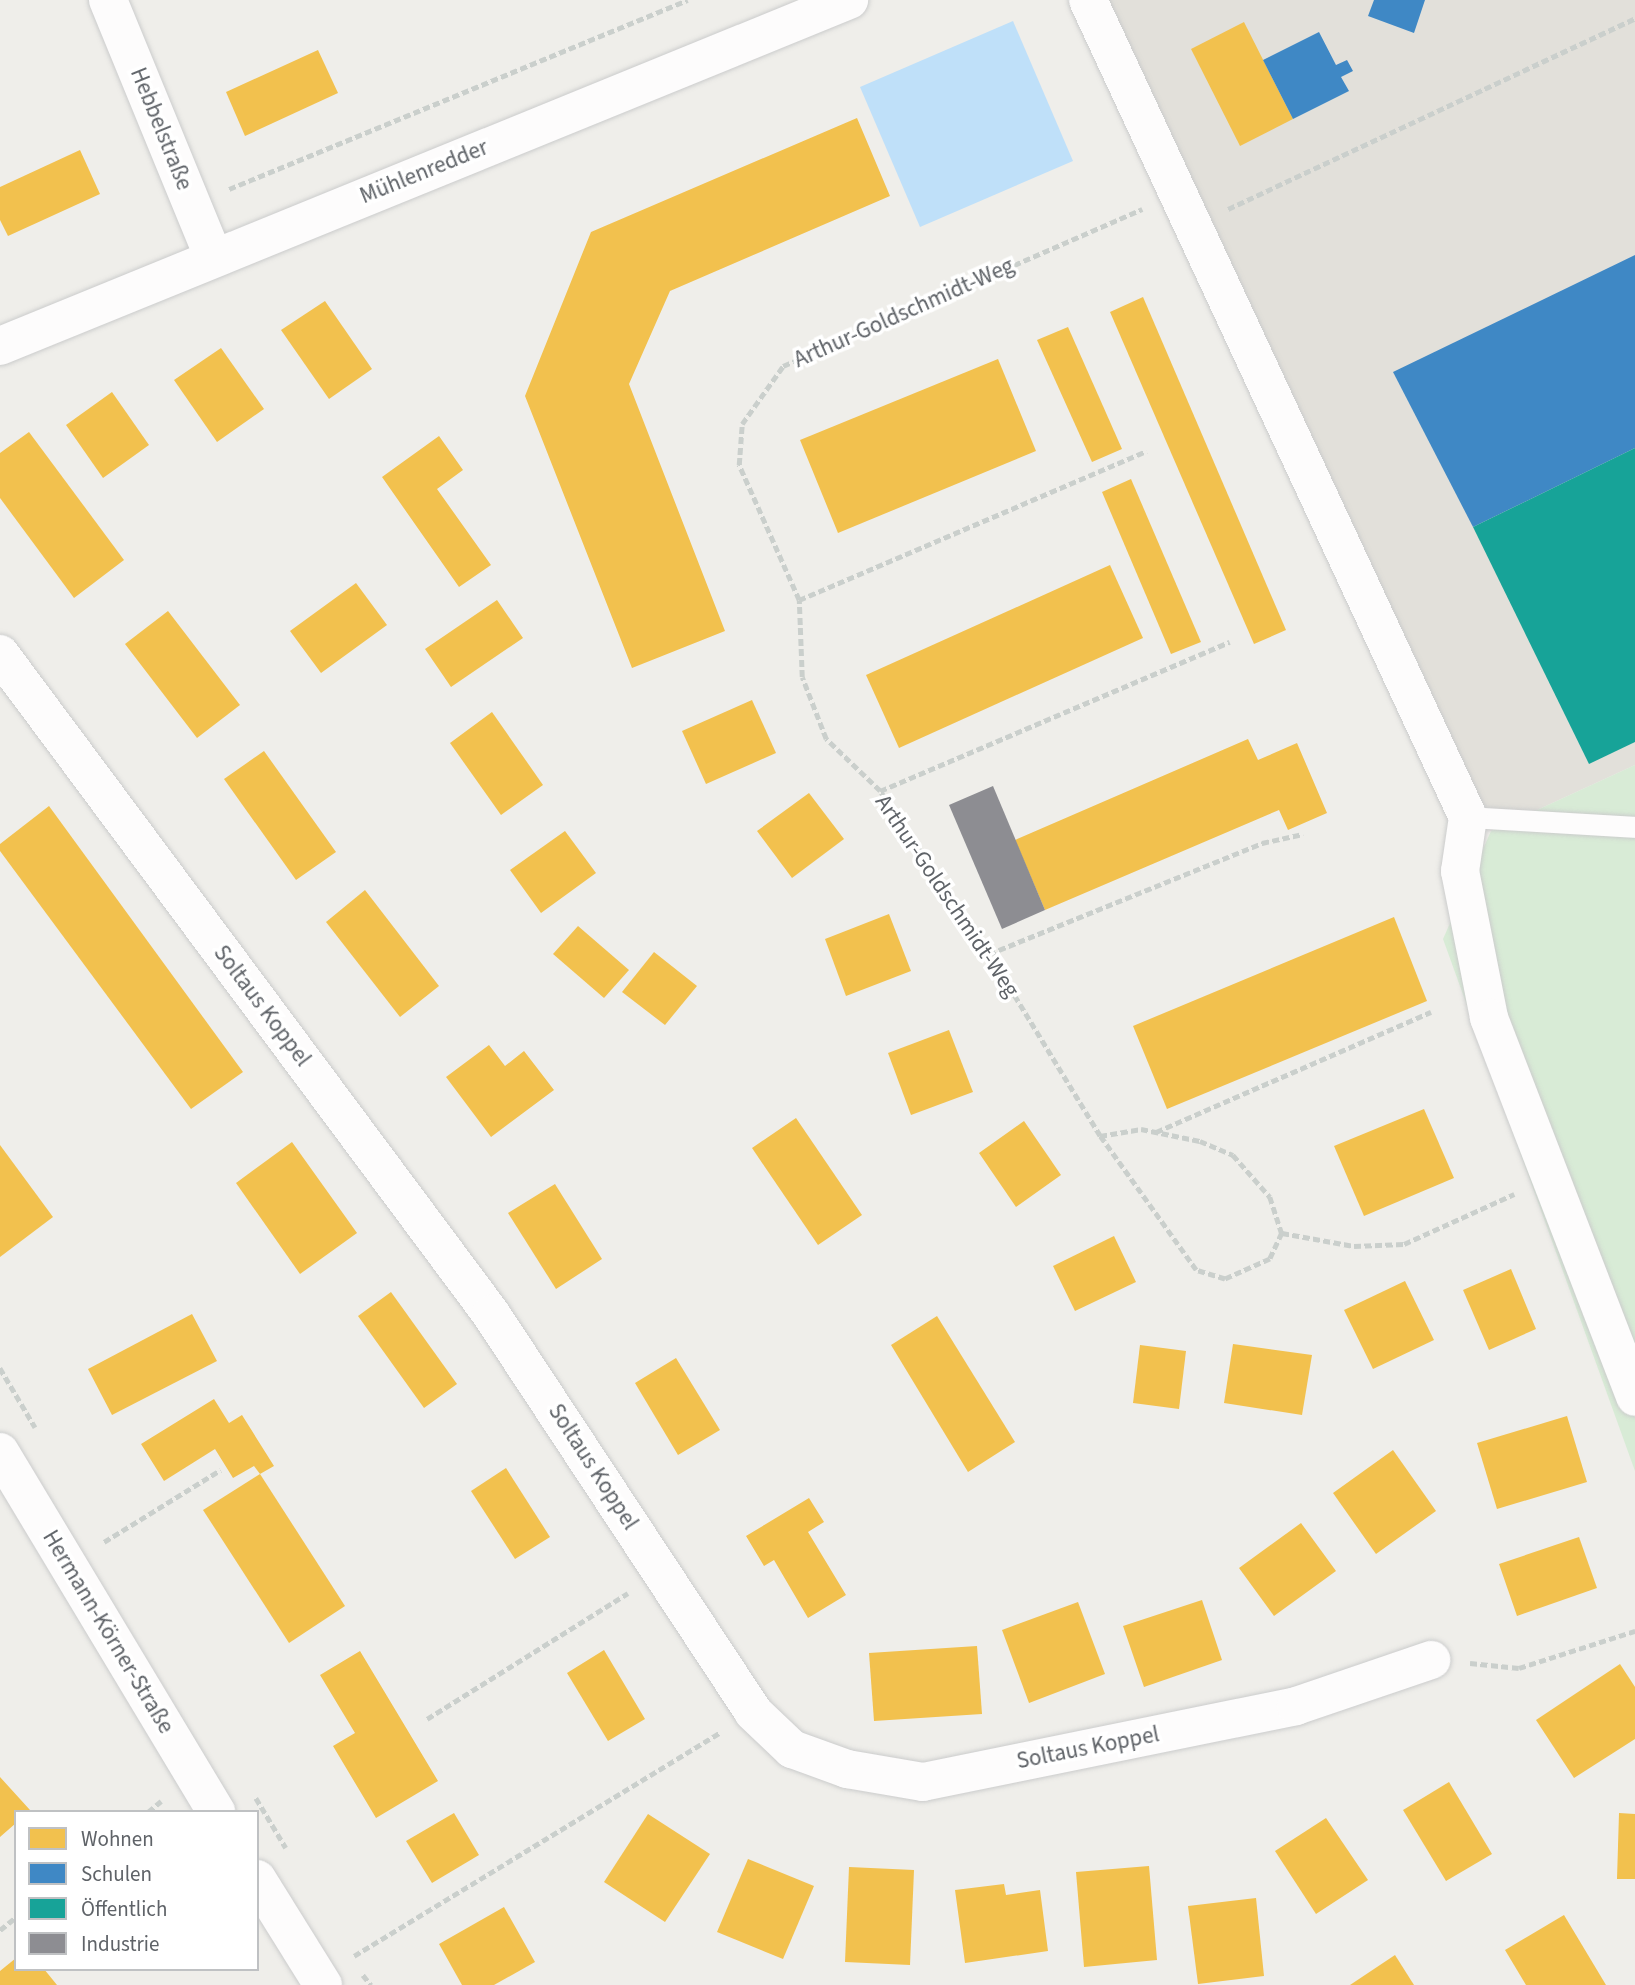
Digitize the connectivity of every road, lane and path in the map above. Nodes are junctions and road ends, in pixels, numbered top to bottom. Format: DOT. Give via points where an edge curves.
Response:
graph roads {
  1 [pos="108,0"];
  2 [pos="688,0"];
  3 [pos="849,0"];
  4 [pos="1088,0"];
  5 [pos="1635,18"];
  6 [pos="1181,193"];
  7 [pos="192,205"];
  8 [pos="214,258"];
  9 [pos="0,346"];
  10 [pos="1146,451"];
  11 [pos="799,600"];
  12 [pos="1230,642"];
  13 [pos="0,654"];
  14 [pos="880,791"];
  15 [pos="1468,817"];
  16 [pos="1635,827"];
  17 [pos="1303,834"];
  18 [pos="989,954"];
  19 [pos="1431,1012"];
  20 [pos="1155,1132"];
  21 [pos="1100,1136"];
  22 [pos="1550,1178"];
  23 [pos="1282,1233"];
  24 [pos="1635,1397"];
  25 [pos="0,1452"];
  26 [pos="220,1470"];
  27 [pos="104,1542"];
  28 [pos="661,1572"];
  29 [pos="1635,1631"];
  30 [pos="1431,1660"];
  31 [pos="753,1712"];
  32 [pos="427,1719"];
  33 [pos="215,1810"];
  34 [pos="259,1882"];
  35 [pos="14,1919"];
  36 [pos="0,1930"];
  37 [pos="320,1981"];
  1 -- 7 [label="street, Hebbelstraße"];
  2 -- 7 [label="path"];
  3 -- 8 [label="street, Mühlenredder"];
  4 -- 6 [label="street"];
  5 -- 6 [label="path" via="1225,210"];
  6 -- 11 [label="path, Arthur-Goldschmidt-Weg" via="783,366 742,424 738,465"];
  6 -- 15 [label="street"];
  7 -- 8 [label="street, Hebbelstraße"];
  8 -- 9 [label="street, Mühlenredder"];
  10 -- 11 [label="path"];
  11 -- 14 [label="path, Arthur-Goldschmidt-Weg" via="802,677 826,738"];
  12 -- 14 [label="path"];
  13 -- 28 [label="street, Soltaus Koppel" via="491,1314"];
  14 -- 18 [label="path, Arthur-Goldschmidt-Weg"];
  15 -- 16 [label="lane"];
  15 -- 22 [label="street" via="1460,871 1489,1018"];
  17 -- 18 [label="path" via="1262,843"];
  18 -- 21 [label="path, Arthur-Goldschmidt-Weg"];
  19 -- 20 [label="path"];
  20 -- 21 [label="path" via="1141,1129"];
  20 -- 23 [label="path" via="1200,1141 1233,1155 1270,1198"];
  21 -- 23 [label="path, Arthur-Goldschmidt-Weg" via="1196,1270 1225,1279 1270,1259"];
  22 -- 23 [label="path" via="1404,1244 1354,1246"];
  22 -- 24 [label="street"];
  25 -- 33 [label="street, Hermann-Körner-Straße"];
  26 -- 27 [label="path"];
  28 -- 31 [label="street, Soltaus Koppel"];
  28 -- 32 [label="path"];
  29 -- 30 [label="path" via="1519,1668"];
  30 -- 31 [label="street, Soltaus Koppel" via="1296,1706 923,1782 847,1769 792,1749"];
  31 -- 37 [label="path"];
  34 -- 37 [label="street"];
  35 -- 36 [label="path"];
}
